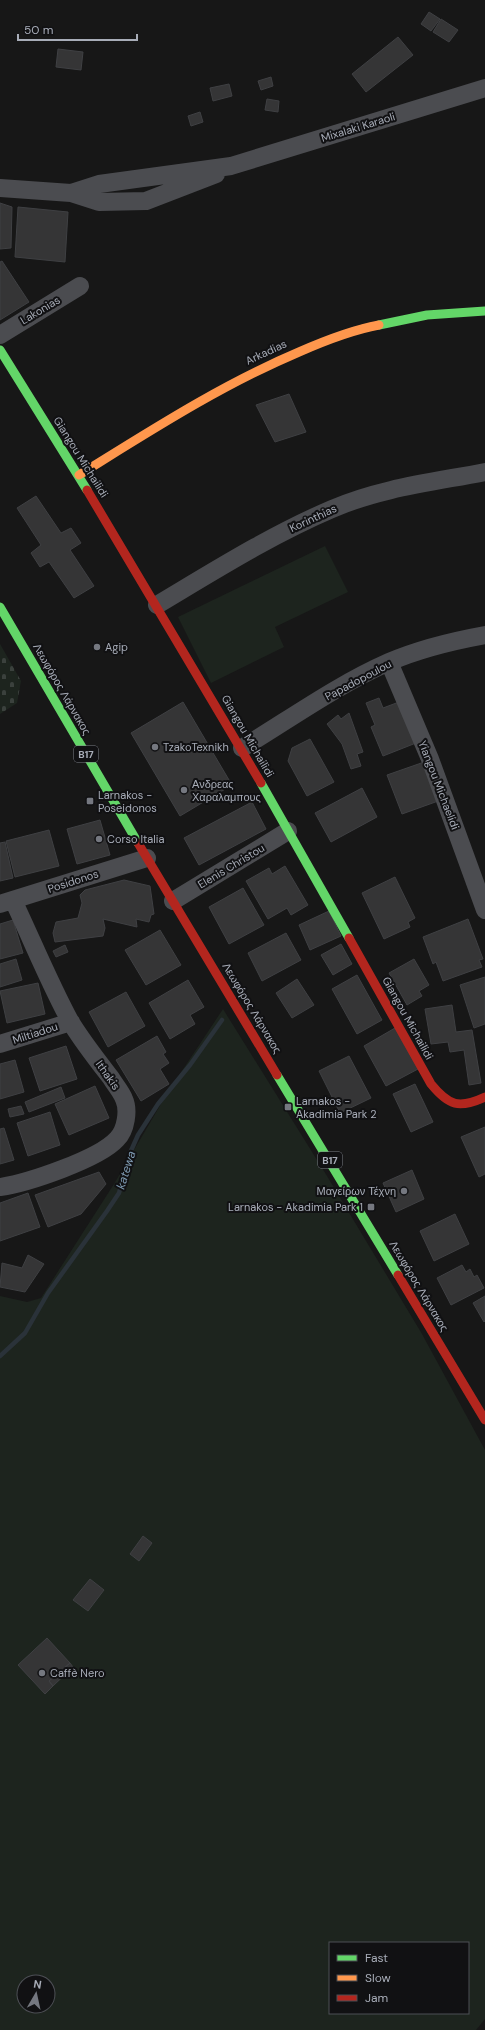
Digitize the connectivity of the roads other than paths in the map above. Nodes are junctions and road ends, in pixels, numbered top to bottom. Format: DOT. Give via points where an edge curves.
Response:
graph roads {
  1 [pos="485,88"];
  2 [pos="230,166"];
  3 [pos="131,181"];
  4 [pos="0,188"];
  5 [pos="71,193"];
  6 [pos="134,202"];
  7 [pos="80,286"];
  8 [pos="485,312"];
  9 [pos="0,335"];
  10 [pos="0,350"];
  11 [pos="485,472"];
  12 [pos="79,475"];
  13 [pos="157,605"];
  14 [pos="0,608"];
  15 [pos="485,635"];
  16 [pos="389,662"];
  17 [pos="242,748"];
  18 [pos="288,831"];
  19 [pos="147,858"];
  20 [pos="173,901"];
  21 [pos="6,902"];
  22 [pos="485,910"];
  23 [pos="71,1022"];
  24 [pos="0,1044"];
  25 [pos="485,1097"];
  26 [pos="0,1187"];
  27 [pos="485,1420"];
  1 -- 2 [label="street, Mixalaki Karaoli"];
  2 -- 3 [label="street, Mixalaki Karaoli"];
  2 -- 6 [label="street, Mixalaki Karaoli" via="208,178 146,201"];
  3 -- 5 [label="street, Mixalaki Karaoli" via="98,184"];
  3 -- 6 [label="street"];
  4 -- 5 [label="street, Mixalaki Karaoli"];
  5 -- 6 [label="street, Mixalaki Karaoli" via="99,202"];
  7 -- 9 [label="street, Lakonias"];
  8 -- 12 [label="street, Arkadias" via="461,312 400,320 322,341 233,381"];
  10 -- 12 [label="street, Giangou Michailidi"];
  11 -- 13 [label="street, Korinthias" via="401,488 332,508 252,548"];
  12 -- 13 [label="street, Giangou Michailidi"];
  13 -- 17 [label="street, Giangou Michailidi"];
  14 -- 19 [label="street, Λεωφόρος Λάρνακος / B17"];
  15 -- 16 [label="street, Papadopoulou" via="427,648"];
  16 -- 17 [label="street, Papadopoulou" via="350,682"];
  16 -- 22 [label="street, Yiangou Michaelidi" via="430,759"];
  17 -- 18 [label="street, Giangou Michailidi"];
  18 -- 20 [label="street, Elenis Christou"];
  18 -- 25 [label="street, Giangou Michailidi" via="431,1084 444,1098 457,1105"];
  19 -- 20 [label="street, Λεωφόρος Λάρνακος / B17"];
  19 -- 21 [label="street, Posidonos"];
  20 -- 27 [label="street, Λεωφόρος Λάρνακος / B17"];
  21 -- 23 [label="street, Ithakis"];
  23 -- 24 [label="street, Miltiadou"];
  23 -- 26 [label="street, Ithakis" via="125,1099 123,1128 117,1139 93,1156 29,1180"];
}
